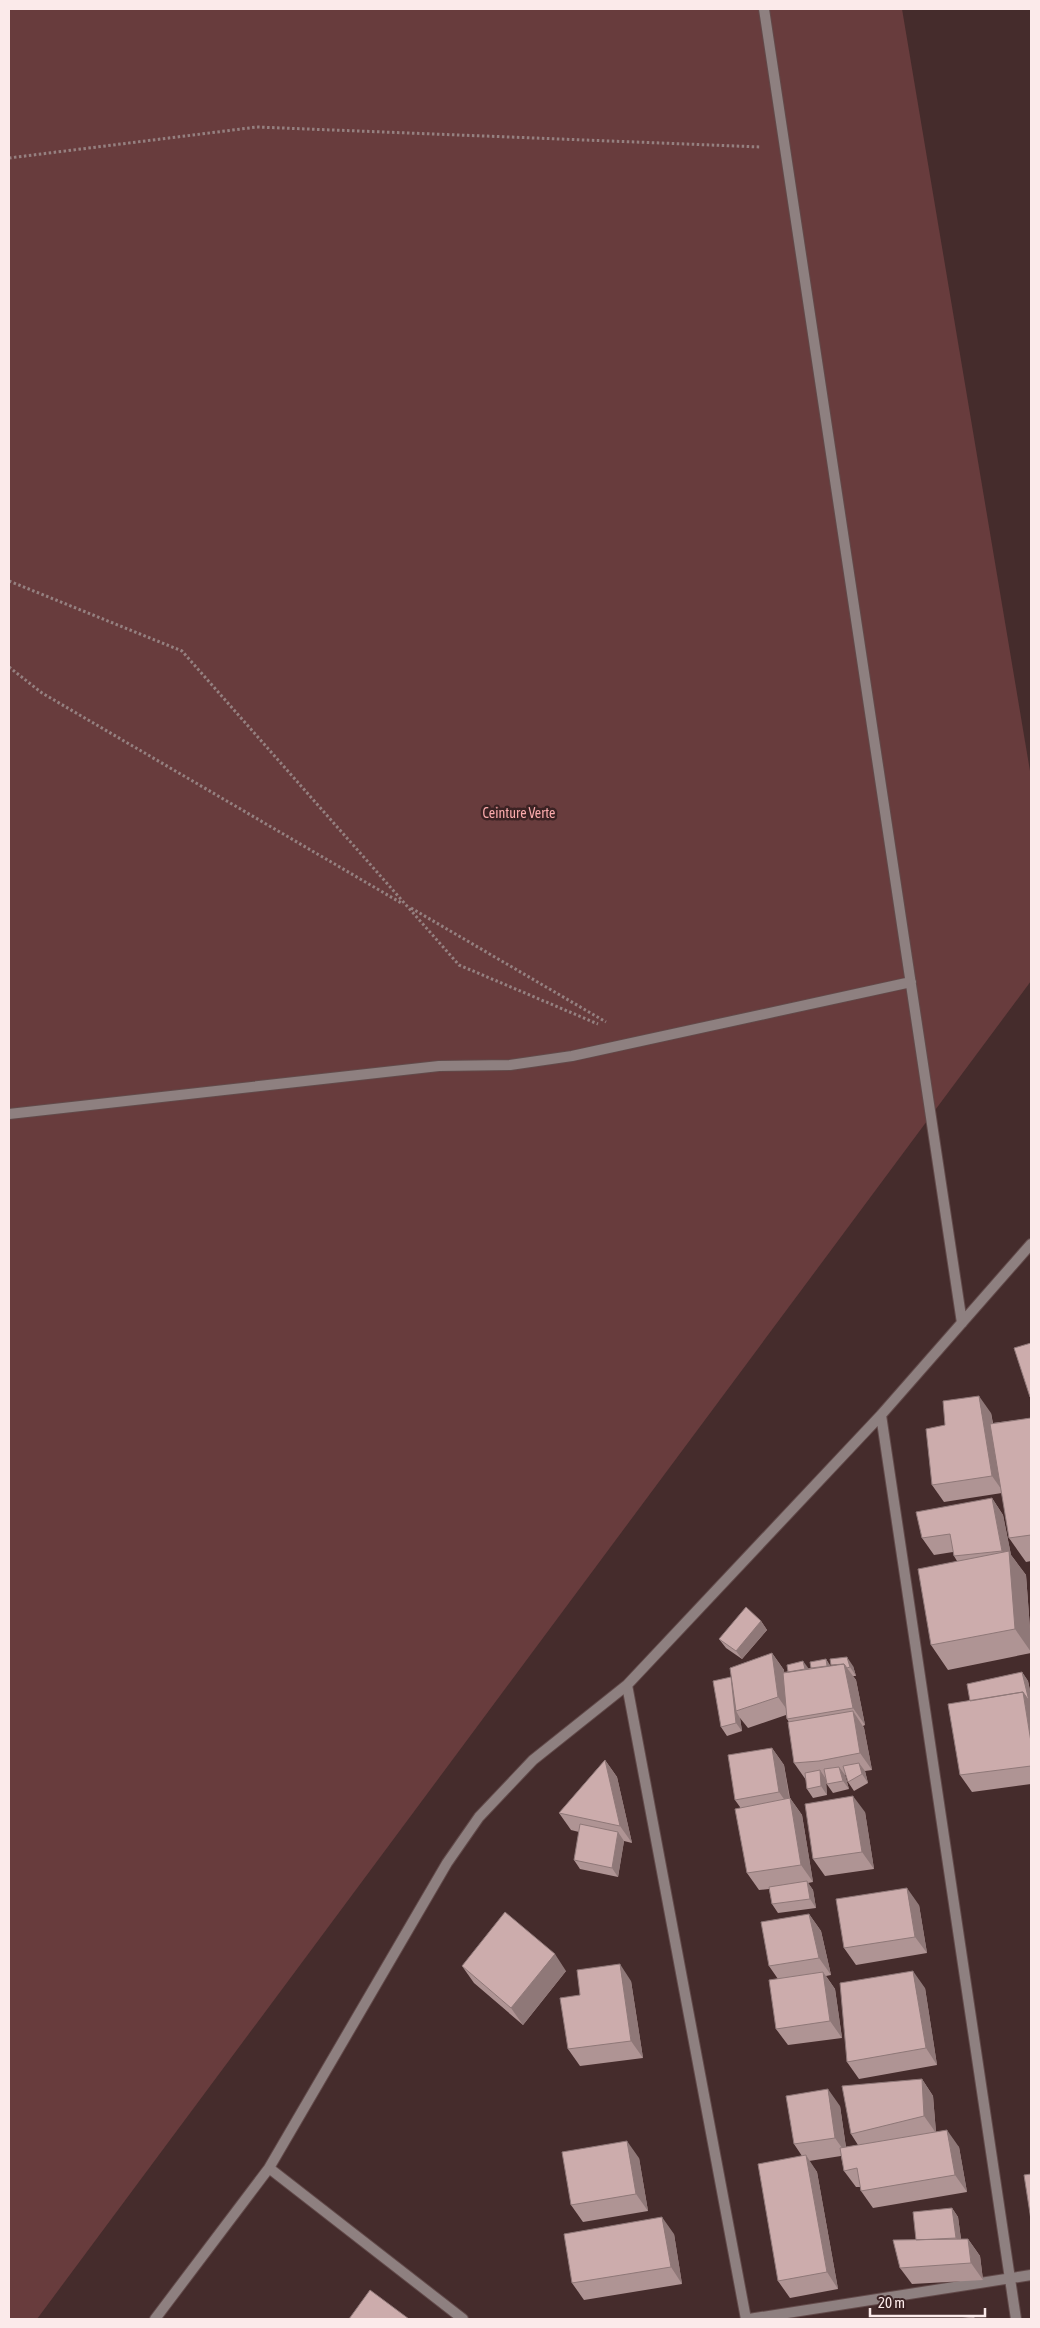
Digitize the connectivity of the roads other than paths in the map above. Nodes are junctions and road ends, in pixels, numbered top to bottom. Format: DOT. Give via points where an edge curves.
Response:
graph roads {
  1 [pos="764,9"];
  2 [pos="911,982"];
  3 [pos="9,1114"];
  4 [pos="1031,1244"];
  5 [pos="962,1323"];
  6 [pos="881,1415"];
  7 [pos="627,1685"];
  8 [pos="269,2168"];
  9 [pos="1031,2275"];
  10 [pos="1010,2279"];
  11 [pos="155,2319"];
  12 [pos="463,2319"];
  13 [pos="747,2319"];
  14 [pos="1016,2319"];
  1 -- 2 [label="street"];
  2 -- 3 [label="street" via="572,1056 510,1065 439,1066"];
  2 -- 5 [label="street"];
  4 -- 5 [label="street"];
  5 -- 6 [label="street"];
  6 -- 7 [label="street"];
  6 -- 10 [label="street"];
  7 -- 8 [label="street" via="533,1760 479,1816 447,1863"];
  7 -- 13 [label="street"];
  8 -- 11 [label="street"];
  8 -- 12 [label="street"];
  9 -- 10 [label="street"];
  10 -- 13 [label="street"];
  10 -- 14 [label="street"];
}
